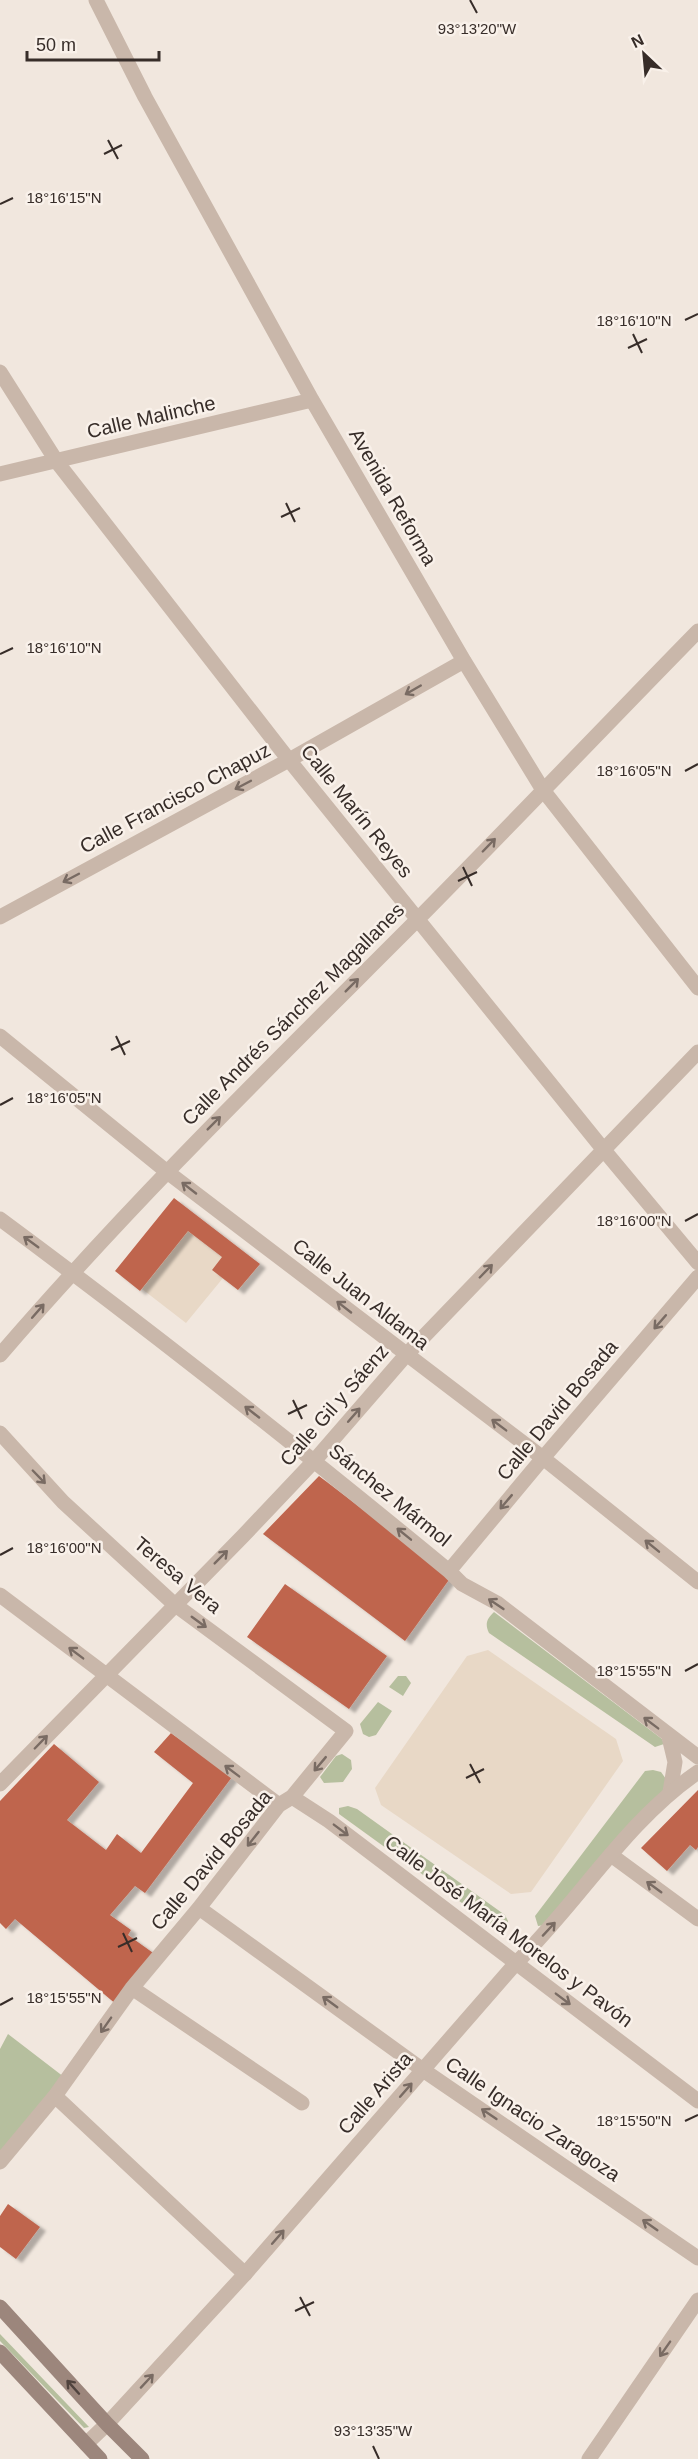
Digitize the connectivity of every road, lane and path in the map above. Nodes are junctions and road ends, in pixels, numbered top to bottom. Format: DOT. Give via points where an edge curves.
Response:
graph roads {
  1 [pos="96,0"];
  2 [pos="0,372"];
  3 [pos="312,400"];
  4 [pos="57,462"];
  5 [pos="0,474"];
  6 [pos="698,631"];
  7 [pos="464,661"];
  8 [pos="289,760"];
  9 [pos="543,790"];
  10 [pos="0,917"];
  11 [pos="418,918"];
  12 [pos="698,988"];
  13 [pos="0,1036"];
  14 [pos="698,1052"];
  15 [pos="603,1149"];
  16 [pos="166,1171"];
  17 [pos="0,1219"];
  18 [pos="698,1263"];
  19 [pos="72,1272"];
  20 [pos="698,1277"];
  21 [pos="0,1355"];
  22 [pos="406,1355"];
  23 [pos="0,1433"];
  24 [pos="543,1458"];
  25 [pos="315,1460"];
  26 [pos="449,1571"];
  27 [pos="698,1582"];
  28 [pos="0,1595"];
  29 [pos="174,1604"];
  30 [pos="105,1676"];
  31 [pos="345,1729"];
  32 [pos="669,1737"];
  33 [pos="698,1757"];
  34 [pos="698,1772"];
  35 [pos="0,1784"];
  36 [pos="670,1792"];
  37 [pos="286,1801"];
  38 [pos="611,1855"];
  39 [pos="199,1908"];
  40 [pos="698,1919"];
  41 [pos="516,1963"];
  42 [pos="132,1988"];
  43 [pos="423,2070"];
  44 [pos="55,2096"];
  45 [pos="698,2101"];
  46 [pos="302,2103"];
  47 [pos="0,2162"];
  48 [pos="698,2258"];
  49 [pos="245,2274"];
  50 [pos="698,2300"];
  51 [pos="0,2307"];
  52 [pos="0,2352"];
  53 [pos="107,2424"];
  54 [pos="86,2445"];
  55 [pos="100,2459"];
  56 [pos="142,2459"];
  57 [pos="589,2459"];
  1 -- 3 [label="street, Avenida Reforma"];
  2 -- 4 [label="street, Calle Marín Reyes"];
  3 -- 4 [label="street, Calle Malinche"];
  3 -- 7 [label="street, Avenida Reforma"];
  4 -- 5 [label="street, Calle Malinche"];
  4 -- 8 [label="street, Calle Marín Reyes"];
  6 -- 9 [label="street, Calle Andrés Sánchez Magallanes"];
  7 -- 8 [label="street, Calle Francisco Chapuz, one-way"];
  7 -- 9 [label="street, Avenida Reforma"];
  8 -- 10 [label="street, Calle Francisco Chapuz, one-way"];
  8 -- 11 [label="street, Calle Marín Reyes"];
  11 -- 9 [label="street, Calle Andrés Sánchez Magallanes, one-way"];
  9 -- 12 [label="street, Avenida Reforma"];
  11 -- 15 [label="street, Calle Marín Reyes"];
  16 -- 11 [label="street, Calle Andrés Sánchez Magallanes, one-way"];
  13 -- 16 [label="street, Calle Juan Aldama"];
  14 -- 15 [label="street, Calle Gil y Sáenz"];
  15 -- 18 [label="street, Calle Marín Reyes"];
  22 -- 15 [label="street, Calle Gil y Sáenz, one-way"];
  16 -- 19 [label="street, Calle Andrés Sánchez Magallanes"];
  22 -- 16 [label="street, Calle Juan Aldama, one-way"];
  19 -- 17 [label="street, Sánchez Mármol, one-way"];
  21 -- 19 [label="street, Calle Andrés Sánchez Magallanes, one-way"];
  25 -- 19 [label="street, Sánchez Mármol, one-way"];
  20 -- 24 [label="street, Calle David Bosada, one-way"];
  24 -- 22 [label="street, Calle Juan Aldama, one-way"];
  25 -- 22 [label="street, Calle Gil y Sáenz, one-way"];
  23 -- 29 [label="street, Teresa Vera, one-way" via="63,1502"];
  24 -- 26 [label="street, Calle David Bosada, one-way"];
  27 -- 24 [label="street, Calle Juan Aldama, one-way"];
  26 -- 25 [label="street, Sánchez Mármol, one-way"];
  29 -- 25 [label="street, Calle Gil y Sáenz, one-way"];
  32 -- 26 [label="street, Sánchez Mármol, one-way"];
  30 -- 28 [label="street, Calle José María Morelos y Pavón, one-way"];
  29 -- 30 [label="street, Calle Gil y Sáenz"];
  29 -- 31 [label="street, Teresa Vera, one-way"];
  35 -- 30 [label="street, Calle Gil y Sáenz, one-way"];
  37 -- 30 [label="street, Calle José María Morelos y Pavón, one-way"];
  31 -- 37 [label="street, Calle David Bosada, one-way" via="346,1733"];
  32 -- 33 [label="street, Sánchez Mármol"];
  32 -- 36 [label="street" via="675,1762"];
  34 -- 36 [label="street, Calle Arista"];
  36 -- 38 [label="street, Calle Arista"];
  37 -- 39 [label="street, Calle David Bosada, one-way"];
  37 -- 41 [label="street, Calle José María Morelos y Pavón, one-way" via="329,1821"];
  40 -- 38 [label="street, one-way"];
  41 -- 38 [label="street, Calle Arista, one-way" via="552,1927"];
  39 -- 42 [label="street, Calle David Bosada"];
  43 -- 39 [label="street, Calle Ignacio Zaragoza, one-way"];
  41 -- 43 [label="street, Calle Arista"];
  41 -- 45 [label="street, Calle José María Morelos y Pavón, one-way"];
  42 -- 44 [label="street, Calle David Bosada, one-way"];
  42 -- 46 [label="street"];
  48 -- 43 [label="street, Calle Ignacio Zaragoza, one-way"];
  49 -- 43 [label="street, Calle Arista, one-way"];
  44 -- 47 [label="street, Calle David Bosada"];
  44 -- 49 [label="street"];
  53 -- 49 [label="street, Calle Arista, one-way"];
  50 -- 57 [label="street, one-way"];
  53 -- 51 [label="main road, one-way"];
  52 -- 54 [label="main road"];
  53 -- 54 [label="street, Calle Arista"];
  53 -- 56 [label="main road"];
  54 -- 55 [label="main road"];
}
